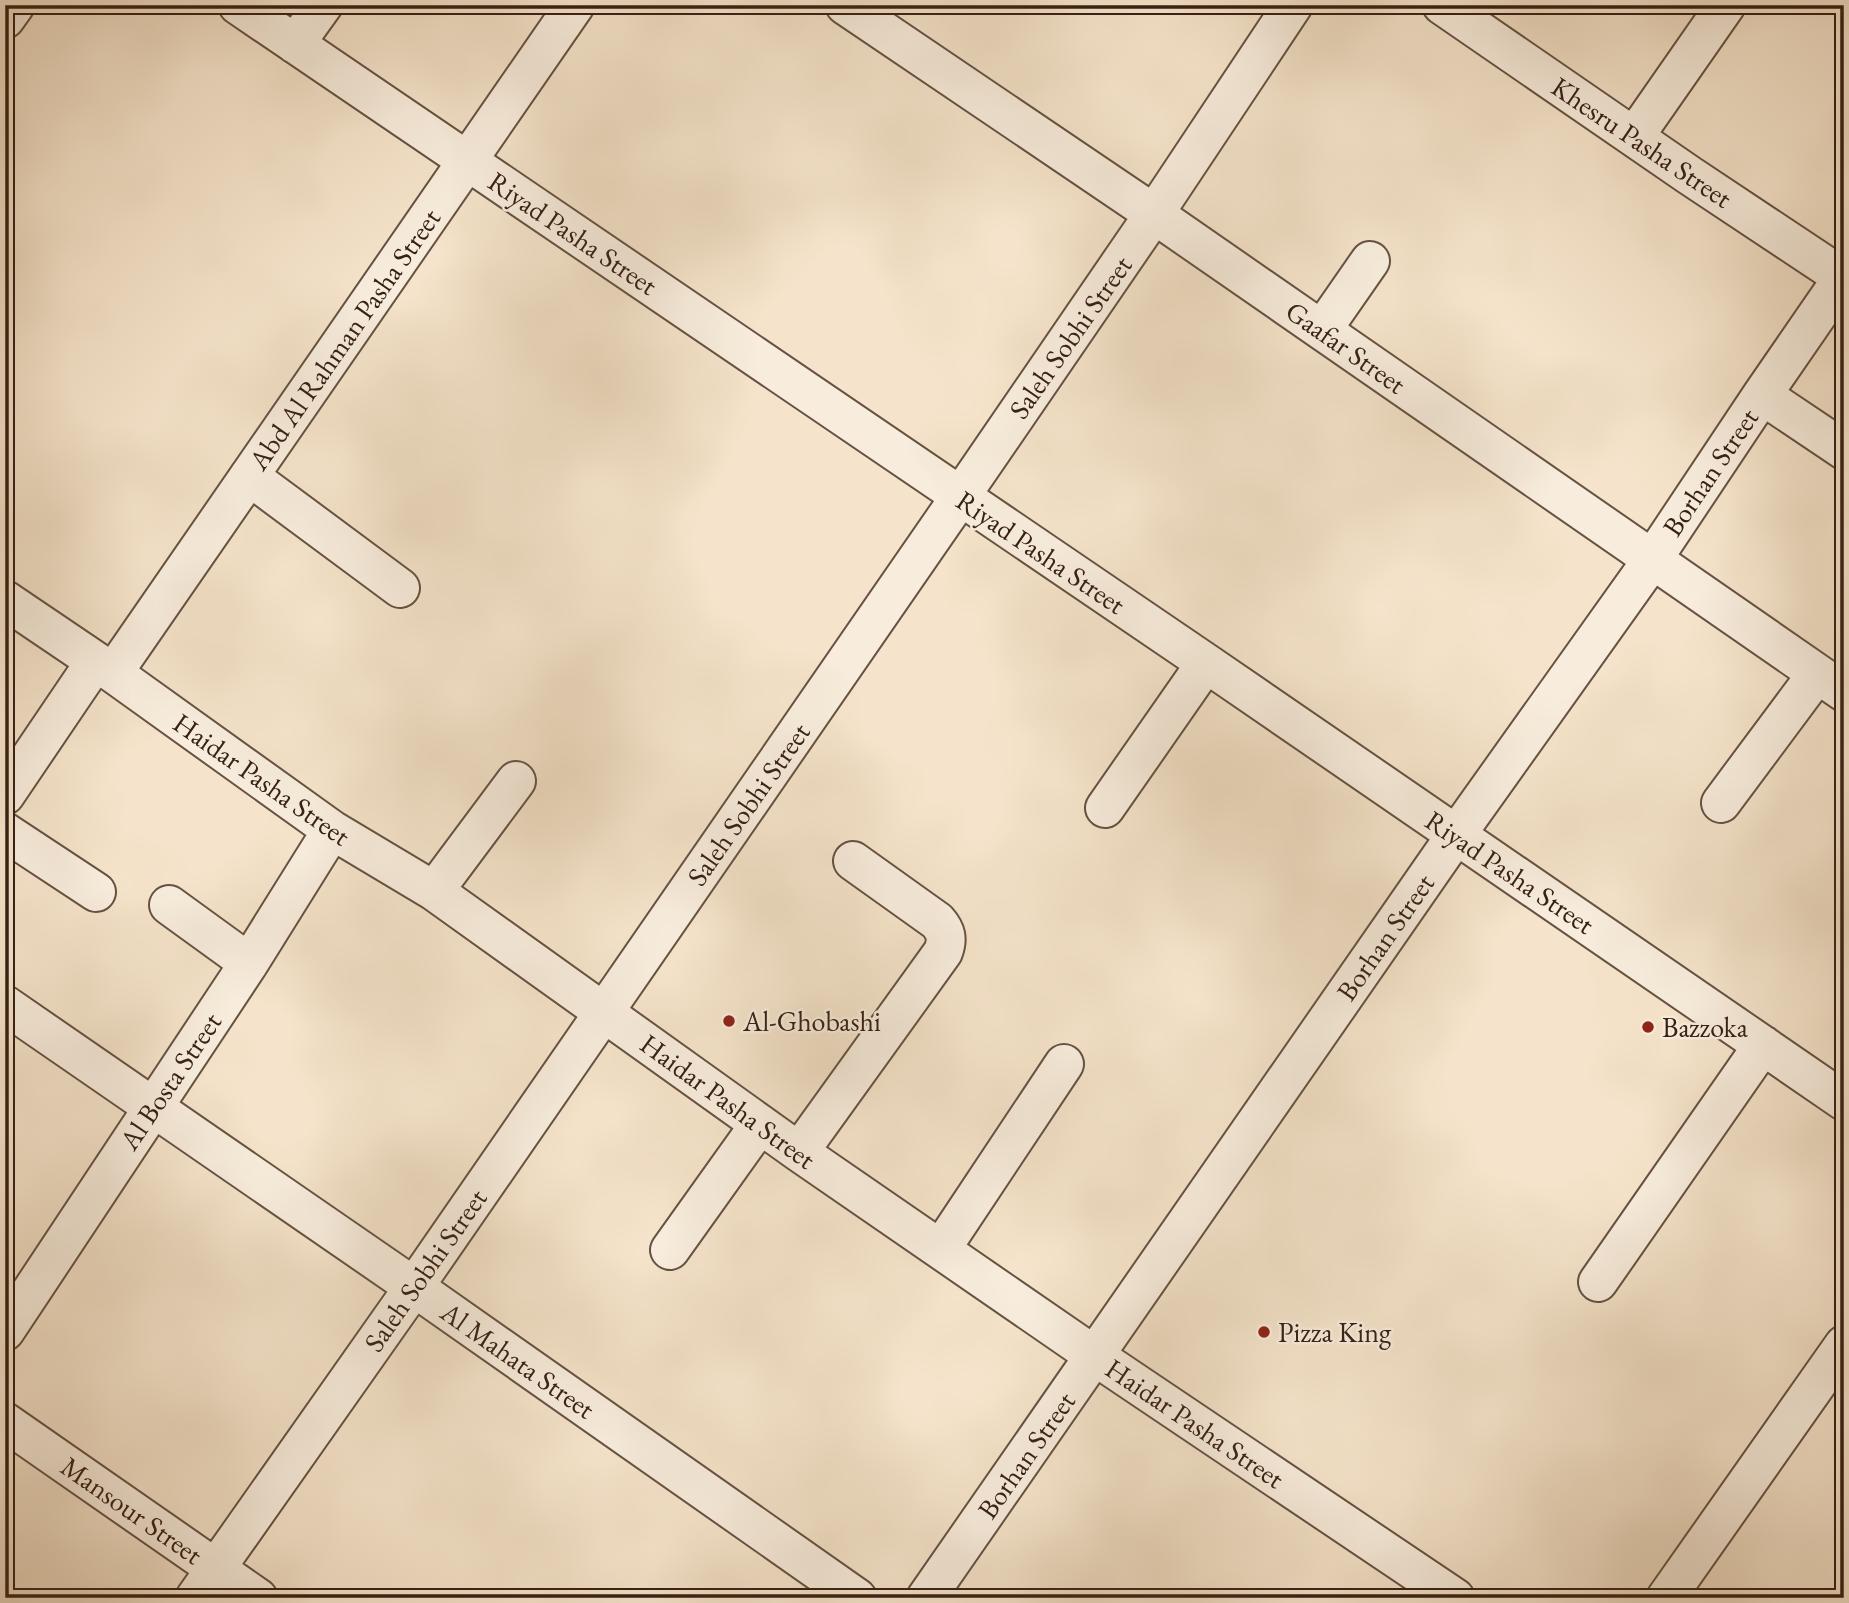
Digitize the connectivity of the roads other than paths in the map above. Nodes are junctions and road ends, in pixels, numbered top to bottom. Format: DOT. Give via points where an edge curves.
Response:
graph roads {
  1 [pos="15,5"];
  2 [pos="238,5"];
  3 [pos="323,5"];
  4 [pos="575,5"];
  5 [pos="845,5"];
  6 [pos="1293,5"];
  7 [pos="1442,5"];
  8 [pos="1726,5"];
  9 [pos="5,19"];
  10 [pos="295,44"];
  11 [pos="1634,136"];
  12 [pos="467,162"];
  13 [pos="1154,214"];
  14 [pos="1370,261"];
  15 [pos="1843,277"];
  16 [pos="1322,330"];
  17 [pos="1762,395"];
  18 [pos="1844,450"];
  19 [pos="249,476"];
  20 [pos="960,497"];
  21 [pos="1652,559"];
  22 [pos="400,588"];
  23 [pos="5,600"];
  24 [pos="1206,663"];
  25 [pos="104,668"];
  26 [pos="1830,683"];
  27 [pos="516,781"];
  28 [pos="5,795"];
  29 [pos="1721,803"];
  30 [pos="1105,808"];
  31 [pos="332,830"];
  32 [pos="5,832"];
  33 [pos="1456,835"];
  34 [pos="853,862"];
  35 [pos="433,891"];
  36 [pos="96,892"];
  37 [pos="169,905"];
  38 [pos="249,963"];
  39 [pos="5,1005"];
  40 [pos="604,1012"];
  41 [pos="1763,1045"];
  42 [pos="1063,1064"];
  43 [pos="1844,1101"];
  44 [pos="153,1107"];
  45 [pos="761,1124"];
  46 [pos="799,1152"];
  47 [pos="941,1249"];
  48 [pos="670,1250"];
  49 [pos="1598,1282"];
  50 [pos="415,1287"];
  51 [pos="5,1331"];
  52 [pos="1844,1345"];
  53 [pos="1095,1356"];
  54 [pos="5,1423"];
  55 [pos="205,1583"];
  56 [pos="258,1598"];
  57 [pos="857,1598"];
  58 [pos="926,1598"];
  59 [pos="1455,1598"];
  60 [pos="1667,1598"];
  1 -- 9 [label="street"];
  2 -- 10 [label="street, Riyad Pasha Street"];
  3 -- 10 [label="street"];
  4 -- 12 [label="street, Abd Al Rahman Pasha Street"];
  5 -- 13 [label="street, Gaafar Street"];
  6 -- 13 [label="street, Saleh Sobhi Street"];
  7 -- 11 [label="street, Khesru Pasha Street"];
  8 -- 11 [label="street"];
  10 -- 12 [label="street, Riyad Pasha Street"];
  11 -- 15 [label="street, Khesru Pasha Street"];
  12 -- 19 [label="street, Abd Al Rahman Pasha Street"];
  12 -- 20 [label="street, Riyad Pasha Street"];
  13 -- 16 [label="street, Gaafar Street"];
  13 -- 20 [label="street, Saleh Sobhi Street"];
  14 -- 16 [label="street"];
  15 -- 17 [label="street, Borhan Street"];
  16 -- 21 [label="street, Gaafar Street"];
  17 -- 18 [label="street"];
  17 -- 21 [label="street, Borhan Street"];
  19 -- 22 [label="street"];
  19 -- 25 [label="street, Abd Al Rahman Pasha Street"];
  20 -- 24 [label="street, Riyad Pasha Street"];
  20 -- 40 [label="street, Saleh Sobhi Street"];
  21 -- 26 [label="street, Gaafar Street"];
  21 -- 33 [label="street, Borhan Street"];
  23 -- 25 [label="street, Haidar Pasha Street"];
  24 -- 30 [label="street"];
  24 -- 33 [label="street, Riyad Pasha Street"];
  25 -- 28 [label="street, Abd Al Rahman Pasha Street"];
  25 -- 31 [label="street, Haidar Pasha Street"];
  26 -- 29 [label="street"];
  27 -- 35 [label="street"];
  31 -- 35 [label="street, Haidar Pasha Street"];
  31 -- 38 [label="street, Al Bosta Street"];
  32 -- 36 [label="street"];
  33 -- 41 [label="street, Riyad Pasha Street"];
  33 -- 53 [label="street, Borhan Street"];
  34 -- 46 [label="street" via="937,921 946,944"];
  35 -- 40 [label="street, Haidar Pasha Street"];
  37 -- 38 [label="street"];
  38 -- 44 [label="street, Al Bosta Street"];
  39 -- 44 [label="street, Al Mahata Street"];
  40 -- 45 [label="street, Haidar Pasha Street"];
  40 -- 50 [label="street, Saleh Sobhi Street"];
  41 -- 43 [label="street, Riyad Pasha Street"];
  41 -- 49 [label="street"];
  42 -- 47 [label="street"];
  44 -- 50 [label="street, Al Mahata Street"];
  44 -- 51 [label="street, Al Bosta Street"];
  45 -- 46 [label="street, Haidar Pasha Street"];
  45 -- 48 [label="street"];
  46 -- 47 [label="street, Haidar Pasha Street"];
  47 -- 53 [label="street, Haidar Pasha Street"];
  50 -- 55 [label="street, Saleh Sobhi Street"];
  50 -- 57 [label="street, Al Mahata Street"];
  52 -- 60 [label="street"];
  53 -- 58 [label="street, Borhan Street"];
  53 -- 59 [label="street, Haidar Pasha Street"];
  54 -- 55 [label="street, Mansour Street"];
  55 -- 56 [label="street, Mansour Street"];
}
